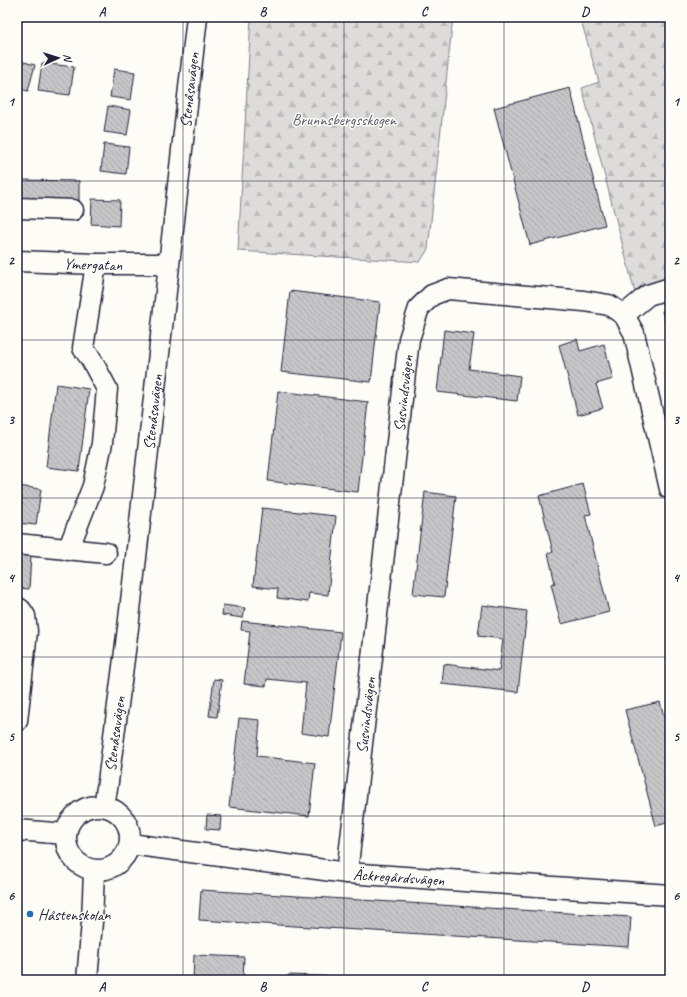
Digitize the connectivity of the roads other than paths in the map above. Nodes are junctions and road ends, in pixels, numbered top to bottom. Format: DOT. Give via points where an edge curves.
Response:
graph roads {
  1 [pos="197,17"];
  2 [pos="17,208"];
  3 [pos="72,210"];
  4 [pos="17,261"];
  5 [pos="96,264"];
  6 [pos="168,264"];
  7 [pos="670,288"];
  8 [pos="624,315"];
  9 [pos="670,490"];
  10 [pos="17,544"];
  11 [pos="68,550"];
  12 [pos="106,553"];
  13 [pos="17,607"];
  14 [pos="17,721"];
  15 [pos="104,806"];
  16 [pos="17,830"];
  17 [pos="66,834"];
  18 [pos="130,844"];
  19 [pos="94,871"];
  20 [pos="347,873"];
  21 [pos="670,895"];
  22 [pos="87,980"];
  1 -- 6 [label="street, Stenåsavägen"];
  2 -- 3 [label="street"];
  4 -- 5 [label="street, Ymergatan"];
  5 -- 6 [label="street, Ymergatan"];
  5 -- 11 [label="street" via="83,348 107,389 102,443 93,486"];
  6 -- 15 [label="street, Stenåsavägen" via="128,628"];
  7 -- 8 [label="street" via="648,295"];
  8 -- 9 [label="street, Susvindsvägen" via="634,333"];
  8 -- 20 [label="street, Susvindsvägen" via="609,305 584,301 448,289 432,295 419,308 409,339"];
  10 -- 11 [label="street"];
  11 -- 12 [label="street"];
  13 -- 14 [label="street" via="25,616 27,631"];
  15 -- 17 [label="street" via="91,806 79,812 70,821"];
  15 -- 18 [label="street" via="117,812 127,822"];
  16 -- 17 [label="street"];
  17 -- 19 [label="street" via="72,858 82,867"];
  18 -- 19 [label="street" via="125,857 115,866"];
  18 -- 20 [label="street, Äckregårdsvägen"];
  19 -- 22 [label="street"];
  20 -- 21 [label="street, Äckregårdsvägen"];
}
